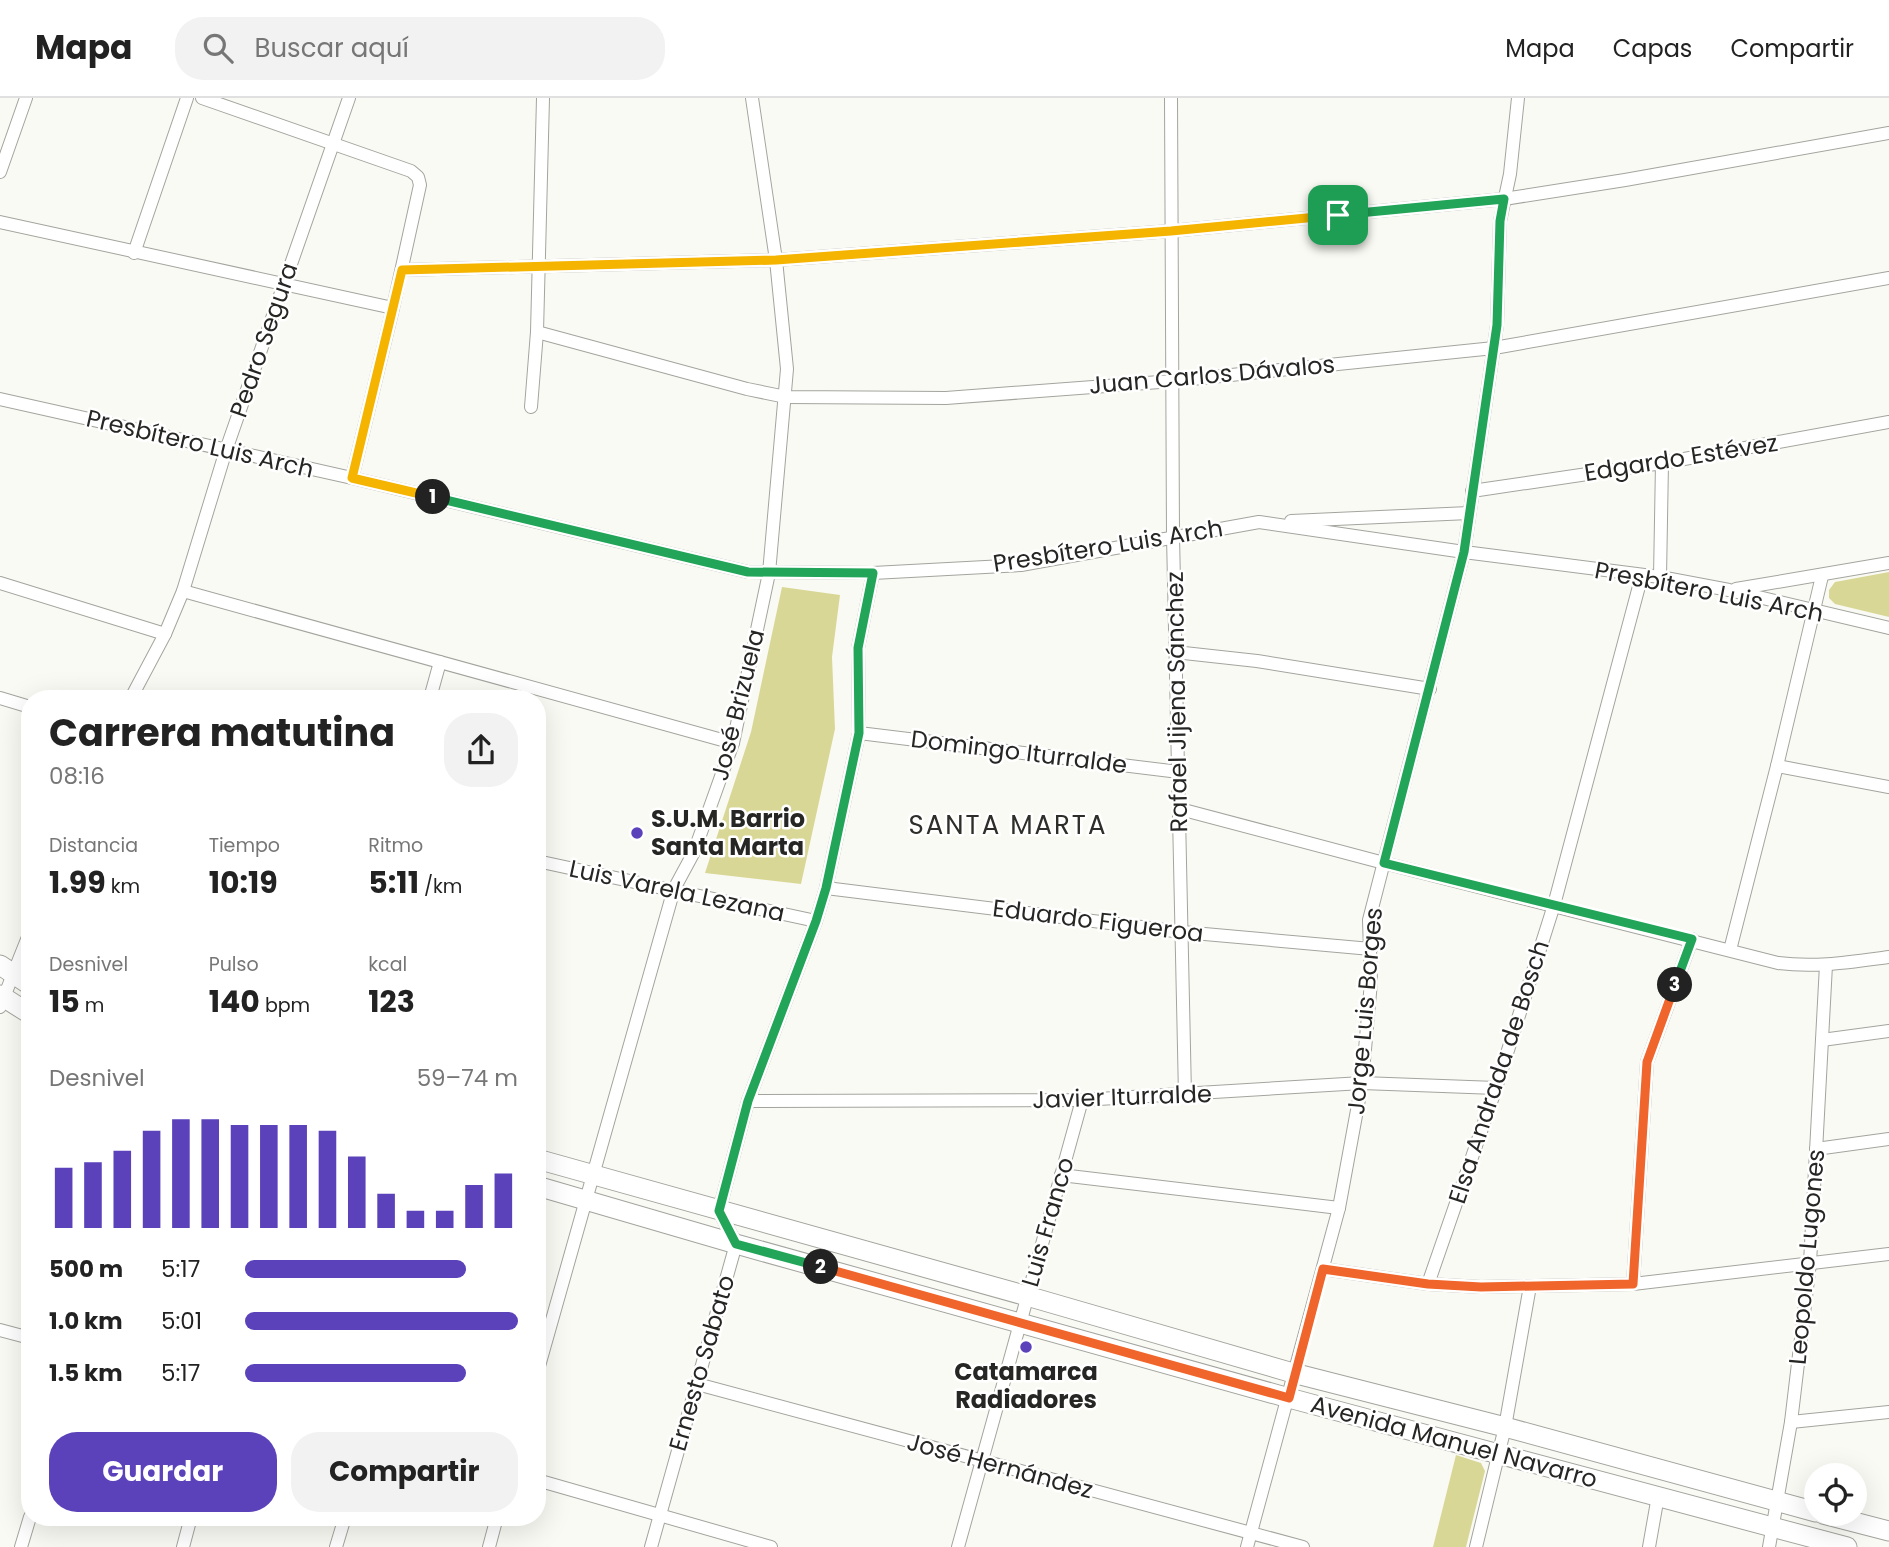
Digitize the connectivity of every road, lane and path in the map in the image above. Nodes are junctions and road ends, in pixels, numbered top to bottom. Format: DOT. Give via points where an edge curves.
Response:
graph roads {
  1 [pos="26,98"];
  2 [pos="187,98"];
  3 [pos="202,98"];
  4 [pos="349,98"];
  5 [pos="543,98"];
  6 [pos="752,98"];
  7 [pos="1171,98"];
  8 [pos="1518,98"];
  9 [pos="1889,133"];
  10 [pos="332,145"];
  11 [pos="0,172"];
  12 [pos="1504,199"];
  13 [pos="0,222"];
  14 [pos="1171,231"];
  15 [pos="134,253"];
  16 [pos="776,260"];
  17 [pos="539,268"];
  18 [pos="402,270"];
  19 [pos="1889,278"];
  20 [pos="284,284"];
  21 [pos="393,308"];
  22 [pos="537,332"];
  23 [pos="1494,348"];
  24 [pos="1173,381"];
  25 [pos="786,397"];
  26 [pos="0,399"];
  27 [pos="531,407"];
  28 [pos="1889,422"];
  29 [pos="226,450"];
  30 [pos="1662,463"];
  31 [pos="352,478"];
  32 [pos="1472,491"];
  33 [pos="1469,513"];
  34 [pos="1259,522"];
  35 [pos="1173,537"];
  36 [pos="1464,552"];
  37 [pos="1889,563"];
  38 [pos="769,573"];
  39 [pos="873,573"];
  40 [pos="1642,575"];
  41 [pos="1822,576"];
  42 [pos="1660,577"];
  43 [pos="0,583"];
  44 [pos="1729,590"];
  45 [pos="184,591"];
  46 [pos="1815,611"];
  47 [pos="1889,628"];
  48 [pos="165,634"];
  49 [pos="1175,652"];
  50 [pos="440,662"];
  51 [pos="1430,689"];
  52 [pos="135,690"];
  53 [pos="432,690"];
  54 [pos="541,690"];
  55 [pos="546,691"];
  56 [pos="0,698"];
  57 [pos="21,704"];
  58 [pos="859,733"];
  59 [pos="733,743"];
  60 [pos="1777,766"];
  61 [pos="1179,772"];
  62 [pos="1889,787"];
  63 [pos="1180,809"];
  64 [pos="546,863"];
  65 [pos="1384,863"];
  66 [pos="826,888"];
  67 [pos="674,889"];
  68 [pos="1554,905"];
  69 [pos="816,921"];
  70 [pos="1182,932"];
  71 [pos="1692,939"];
  72 [pos="21,946"];
  73 [pos="1371,949"];
  74 [pos="1730,950"];
  75 [pos="1889,957"];
  76 [pos="1826,965"];
  77 [pos="6,969"];
  78 [pos="21,979"];
  79 [pos="1,999"];
  80 [pos="21,1009"];
  81 [pos="1889,1031"];
  82 [pos="1822,1040"];
  83 [pos="1362,1083"];
  84 [pos="1496,1088"];
  85 [pos="1185,1095"];
  86 [pos="748,1101"];
  87 [pos="1083,1101"];
  88 [pos="1889,1139"];
  89 [pos="1816,1149"];
  90 [pos="546,1162"];
  91 [pos="593,1175"];
  92 [pos="1061,1175"];
  93 [pos="546,1188"];
  94 [pos="586,1199"];
  95 [pos="1339,1208"];
  96 [pos="719,1211"];
  97 [pos="736,1244"];
  98 [pos="1889,1254"];
  99 [pos="1810,1263"];
  100 [pos="1323,1269"];
  101 [pos="1428,1284"];
  102 [pos="1633,1284"];
  103 [pos="1530,1286"];
  104 [pos="1027,1296"];
  105 [pos="1019,1322"];
  106 [pos="0,1330"];
  107 [pos="21,1336"];
  108 [pos="546,1341"];
  109 [pos="1293,1373"];
  110 [pos="696,1384"];
  111 [pos="1289,1398"];
  112 [pos="1889,1412"];
  113 [pos="1791,1422"];
  114 [pos="1505,1427"];
  115 [pos="1498,1453"];
  116 [pos="982,1461"];
  117 [pos="546,1483"];
  118 [pos="1658,1496"];
  119 [pos="1777,1502"];
  120 [pos="1804,1509"];
  121 [pos="660,1515"];
  122 [pos="1867,1525"];
  123 [pos="27,1526"];
  124 [pos="189,1526"];
  125 [pos="342,1526"];
  126 [pos="495,1526"];
  127 [pos="1772,1527"];
  128 [pos="1889,1531"];
  129 [pos="1251,1533"];
  130 [pos="21,1547"];
  131 [pos="183,1547"];
  132 [pos="336,1547"];
  133 [pos="489,1547"];
  134 [pos="651,1547"];
  135 [pos="771,1547"];
  136 [pos="958,1547"];
  137 [pos="1247,1547"];
  138 [pos="1303,1547"];
  139 [pos="1476,1547"];
  140 [pos="1649,1547"];
  141 [pos="1769,1547"];
  142 [pos="1847,1547"];
  1 -- 11 [label="street"];
  2 -- 15 [label="street"];
  3 -- 10 [label="street"];
  4 -- 10 [label="street, Pedro Segura"];
  5 -- 17 [label="street"];
  6 -- 16 [label="street, José Brizuela"];
  7 -- 14 [label="street, Rafael Jijena Sánchez"];
  8 -- 12 [label="street, Jorge Luis Borges"];
  9 -- 12 [label="street"];
  10 -- 18 [label="street" via="418,177"];
  10 -- 20 [label="street, Pedro Segura"];
  12 -- 14 [label="street"];
  12 -- 23 [label="street, Jorge Luis Borges"];
  13 -- 15 [label="street"];
  14 -- 16 [label="street"];
  14 -- 24 [label="street, Rafael Jijena Sánchez"];
  15 -- 20 [label="street"];
  16 -- 17 [label="street"];
  16 -- 25 [label="street, José Brizuela"];
  17 -- 18 [label="street"];
  17 -- 22 [label="street"];
  18 -- 21 [label="street"];
  19 -- 23 [label="street, Juan Carlos Dávalos"];
  20 -- 21 [label="street"];
  20 -- 29 [label="street, Pedro Segura"];
  21 -- 31 [label="street"];
  22 -- 25 [label="street, Juan Carlos Dávalos"];
  22 -- 27 [label="street"];
  23 -- 24 [label="street, Juan Carlos Dávalos"];
  23 -- 32 [label="street, Jorge Luis Borges"];
  24 -- 25 [label="street, Juan Carlos Dávalos" via="946,398"];
  24 -- 35 [label="street, Rafael Jijena Sánchez"];
  25 -- 38 [label="street, José Brizuela"];
  26 -- 29 [label="street, Presbítero Luis Arch"];
  28 -- 30 [label="street, Edgardo Estévez"];
  29 -- 31 [label="street, Presbítero Luis Arch"];
  29 -- 45 [label="street, Pedro Segura"];
  30 -- 32 [label="street, Edgardo Estévez"];
  30 -- 42 [label="street"];
  31 -- 38 [label="street, Presbítero Luis Arch" via="748,572"];
  32 -- 33 [label="street, Jorge Luis Borges"];
  33 -- 34 [label="street"];
  33 -- 36 [label="street, Jorge Luis Borges"];
  34 -- 35 [label="street, Presbítero Luis Arch"];
  34 -- 36 [label="street, Presbítero Luis Arch"];
  35 -- 39 [label="street, Presbítero Luis Arch" via="1021,565"];
  35 -- 49 [label="street, Rafael Jijena Sánchez"];
  36 -- 40 [label="street, Presbítero Luis Arch"];
  36 -- 51 [label="street, Jorge Luis Borges"];
  37 -- 41 [label="street"];
  38 -- 39 [label="street, Presbítero Luis Arch"];
  38 -- 59 [label="street, José Brizuela"];
  39 -- 58 [label="street" via="858,648"];
  40 -- 42 [label="street, Presbítero Luis Arch"];
  40 -- 68 [label="street, Elsa Andrada de Bosch"];
  41 -- 44 [label="street"];
  41 -- 46 [label="street"];
  42 -- 44 [label="street, Presbítero Luis Arch"];
  43 -- 48 [label="street"];
  44 -- 46 [label="street, Presbítero Luis Arch"];
  45 -- 48 [label="street, Pedro Segura"];
  45 -- 50 [label="street"];
  46 -- 47 [label="street, Presbítero Luis Arch"];
  46 -- 60 [label="street"];
  48 -- 52 [label="street, Pedro Segura"];
  49 -- 51 [label="street"];
  49 -- 61 [label="street, Rafael Jijena Sánchez"];
  50 -- 53 [label="street"];
  50 -- 54 [label="street"];
  51 -- 65 [label="street, Jorge Luis Borges"];
  55 -- 59 [label="street"];
  56 -- 57 [label="street"];
  58 -- 61 [label="street, Domingo Iturralde"];
  58 -- 66 [label="street"];
  59 -- 67 [label="street, José Brizuela" via="694,852"];
  60 -- 62 [label="street"];
  60 -- 74 [label="street"];
  61 -- 63 [label="street, Rafael Jijena Sánchez"];
  63 -- 65 [label="street"];
  63 -- 70 [label="street, Rafael Jijena Sánchez"];
  64 -- 67 [label="street, Luis Varela Lezana"];
  65 -- 68 [label="street"];
  65 -- 73 [label="street, Jorge Luis Borges" via="1369,920"];
  66 -- 69 [label="street"];
  66 -- 70 [label="street, Eduardo Figueroa"];
  67 -- 69 [label="street, Luis Varela Lezana"];
  67 -- 91 [label="street, José Brizuela"];
  68 -- 71 [label="street"];
  68 -- 84 [label="street, Elsa Andrada de Bosch"];
  69 -- 86 [label="street"];
  70 -- 73 [label="street, Eduardo Figueroa"];
  70 -- 85 [label="street, Rafael Jijena Sánchez"];
  71 -- 74 [label="street"];
  71 -- 102 [label="street" via="1647,1062"];
  72 -- 77 [label="street"];
  73 -- 83 [label="street, Jorge Luis Borges"];
  74 -- 76 [label="street" via="1778,963"];
  75 -- 76 [label="street"];
  76 -- 82 [label="street, Leopoldo Lugones"];
  77 -- 78 [label="main road"];
  77 -- 79 [label="street"];
  79 -- 80 [label="main road"];
  81 -- 82 [label="street"];
  82 -- 89 [label="street, Leopoldo Lugones"];
  83 -- 84 [label="street, Javier Iturralde"];
  83 -- 85 [label="street, Javier Iturralde"];
  83 -- 95 [label="street, Jorge Luis Borges"];
  84 -- 101 [label="street, Elsa Andrada de Bosch"];
  85 -- 87 [label="street, Javier Iturralde"];
  86 -- 87 [label="street, Javier Iturralde"];
  86 -- 96 [label="street"];
  87 -- 92 [label="street, Luis Franco"];
  88 -- 89 [label="street"];
  89 -- 99 [label="street, Leopoldo Lugones"];
  90 -- 91 [label="main road, Avenida Manuel Navarro"];
  91 -- 94 [label="street, José Brizuela"];
  91 -- 96 [label="main road, Avenida Manuel Navarro"];
  92 -- 95 [label="street"];
  92 -- 104 [label="street, Luis Franco"];
  93 -- 94 [label="main road, Avenida Manuel Navarro"];
  94 -- 97 [label="main road, Avenida Manuel Navarro"];
  94 -- 108 [label="street, José Brizuela"];
  95 -- 100 [label="street, Jorge Luis Borges"];
  96 -- 97 [label="street, Ernesto Sabato"];
  96 -- 104 [label="main road, Avenida Manuel Navarro"];
  97 -- 105 [label="main road, Avenida Manuel Navarro"];
  97 -- 110 [label="street, Ernesto Sabato"];
  98 -- 99 [label="street"];
  99 -- 102 [label="street"];
  99 -- 113 [label="street, Leopoldo Lugones"];
  100 -- 101 [label="street"];
  100 -- 109 [label="street, Jorge Luis Borges"];
  101 -- 103 [label="street"];
  102 -- 103 [label="street"];
  103 -- 114 [label="street"];
  104 -- 105 [label="street, Luis Franco"];
  104 -- 109 [label="main road, Avenida Manuel Navarro"];
  105 -- 111 [label="main road, Avenida Manuel Navarro"];
  105 -- 116 [label="street, Luis Franco"];
  106 -- 107 [label="street"];
  109 -- 111 [label="street, Jorge Luis Borges"];
  109 -- 114 [label="main road, Avenida Manuel Navarro"];
  110 -- 116 [label="street, José Hernández"];
  110 -- 121 [label="street, Ernesto Sabato"];
  111 -- 115 [label="main road, Avenida Manuel Navarro"];
  111 -- 129 [label="street, Jorge Luis Borges"];
  112 -- 113 [label="street"];
  113 -- 119 [label="street, Leopoldo Lugones"];
  114 -- 115 [label="street"];
  114 -- 119 [label="main road, Avenida Manuel Navarro"];
  115 -- 118 [label="main road, Avenida Manuel Navarro"];
  115 -- 139 [label="street"];
  116 -- 129 [label="street, José Hernández"];
  116 -- 136 [label="street, Luis Franco"];
  117 -- 121 [label="street"];
  118 -- 127 [label="main road, Avenida Manuel Navarro"];
  118 -- 140 [label="street"];
  119 -- 120 [label="main road, Avenida Manuel Navarro"];
  119 -- 127 [label="street, Leopoldo Lugones"];
  121 -- 134 [label="street, Ernesto Sabato"];
  121 -- 135 [label="street"];
  122 -- 128 [label="main road"];
  123 -- 130 [label="street"];
  124 -- 131 [label="street"];
  125 -- 132 [label="street"];
  126 -- 133 [label="street"];
  127 -- 141 [label="street, Leopoldo Lugones"];
  127 -- 142 [label="main road, Avenida Manuel Navarro"];
  129 -- 137 [label="street, Jorge Luis Borges"];
  129 -- 138 [label="street, José Hernández"];
}
